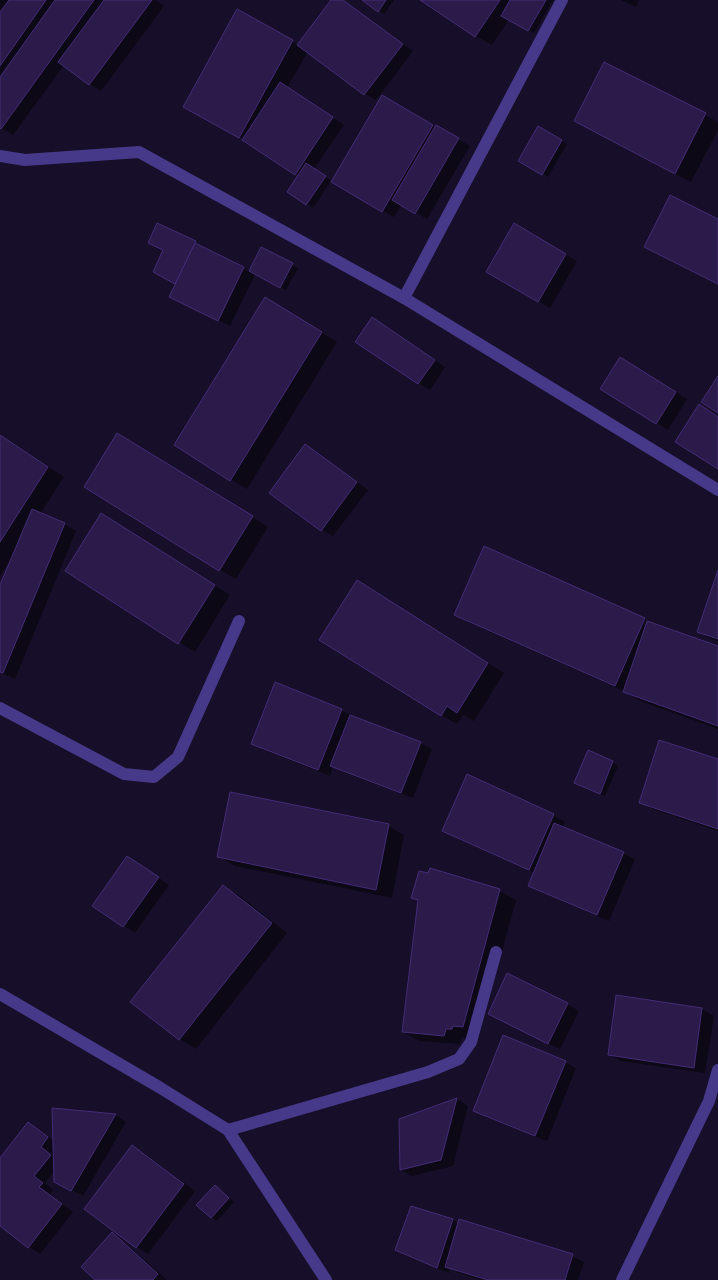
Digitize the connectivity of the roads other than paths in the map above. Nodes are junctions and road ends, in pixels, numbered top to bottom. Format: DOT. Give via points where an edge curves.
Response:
graph roads {
  1 [pos="562,0"];
  2 [pos="0,156"];
  3 [pos="404,298"];
  4 [pos="718,490"];
  5 [pos="239,621"];
  6 [pos="0,708"];
  7 [pos="496,952"];
  8 [pos="0,994"];
  9 [pos="718,1070"];
  10 [pos="228,1130"];
  11 [pos="326,1280"];
  12 [pos="622,1280"];
  1 -- 3 [label="street"];
  2 -- 3 [label="street" via="25,160 139,152"];
  3 -- 4 [label="street"];
  5 -- 6 [label="street" via="178,757 154,777 124,774"];
  7 -- 10 [label="street" via="471,1042 459,1059 428,1072"];
  8 -- 10 [label="street"];
  9 -- 12 [label="street" via="709,1101"];
  10 -- 11 [label="street"];
}
